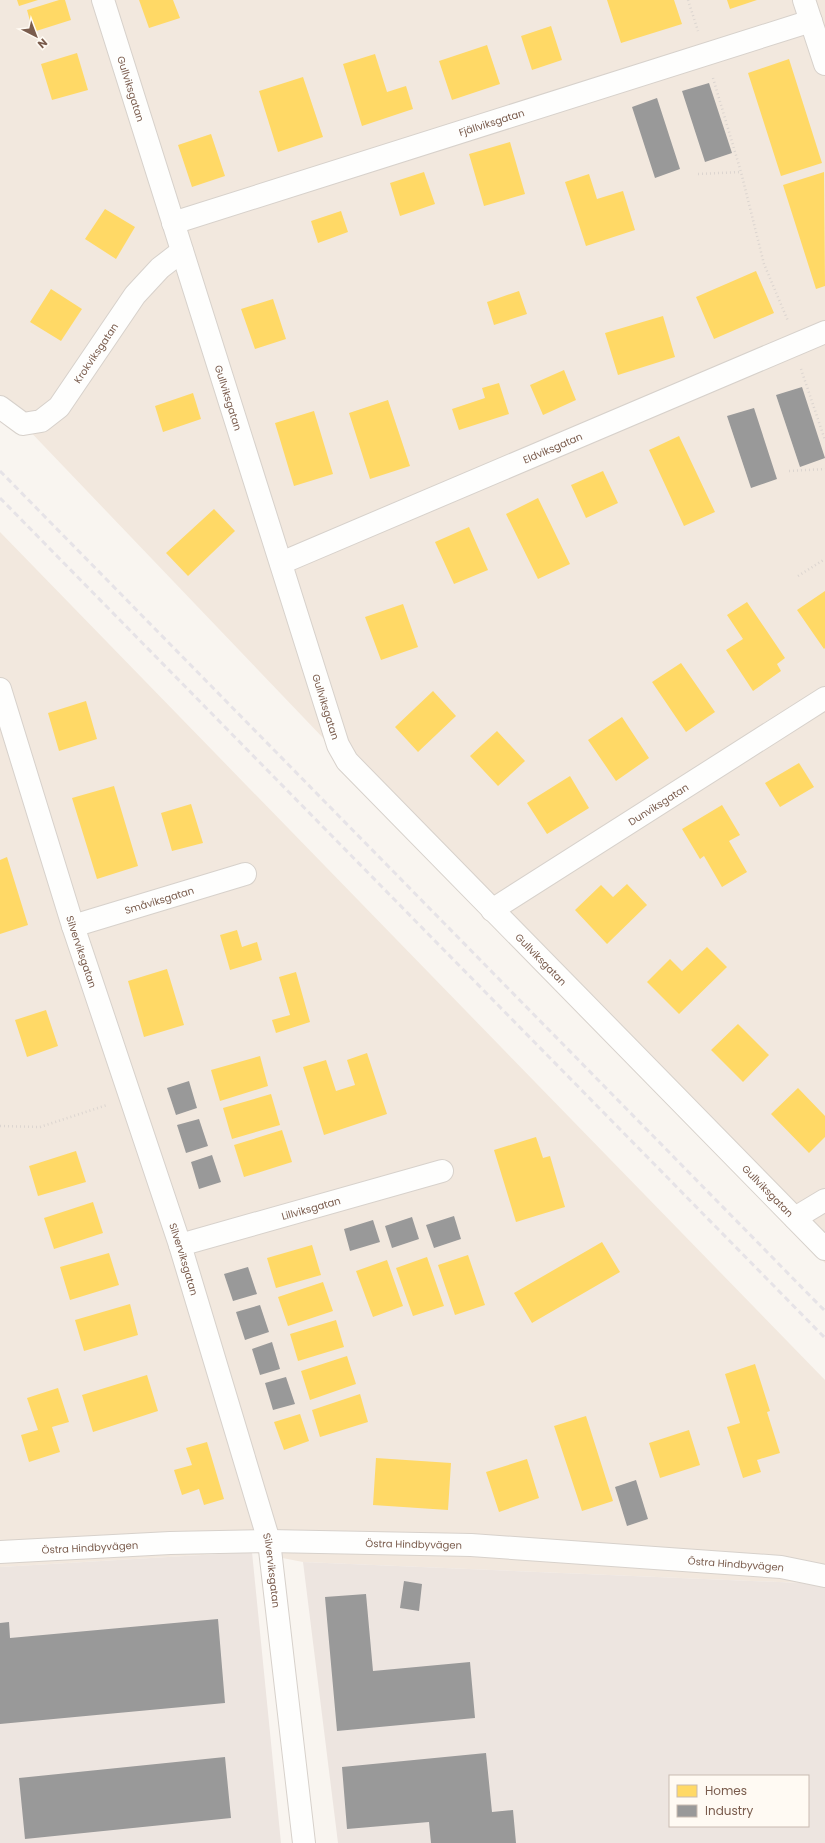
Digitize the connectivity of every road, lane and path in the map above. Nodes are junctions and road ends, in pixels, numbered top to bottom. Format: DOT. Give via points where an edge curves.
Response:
graph roads {
  1 [pos="103,0"];
  2 [pos="688,0"];
  3 [pos="804,0"];
  4 [pos="811,21"];
  5 [pos="705,54"];
  6 [pos="825,64"];
  7 [pos="741,172"];
  8 [pos="698,174"];
  9 [pos="172,223"];
  10 [pos="182,251"];
  11 [pos="825,332"];
  12 [pos="795,345"];
  13 [pos="0,407"];
  14 [pos="825,440"];
  15 [pos="825,469"];
  16 [pos="789,471"];
  17 [pos="825,560"];
  18 [pos="281,564"];
  19 [pos="798,576"];
  20 [pos="0,689"];
  21 [pos="825,698"];
  22 [pos="245,874"];
  23 [pos="492,910"];
  24 [pos="73,926"];
  25 [pos="130,1098"];
  26 [pos="0,1126"];
  27 [pos="442,1172"];
  28 [pos="825,1200"];
  29 [pos="795,1218"];
  30 [pos="180,1245"];
  31 [pos="825,1249"];
  32 [pos="269,1541"];
  33 [pos="0,1552"];
  34 [pos="825,1576"];
  35 [pos="304,1843"];
  1 -- 9 [label="street, Gullviksgatan"];
  2 -- 5 [label="path"];
  3 -- 4 [label="street"];
  4 -- 5 [label="street, Fjällviksgatan"];
  4 -- 6 [label="street"];
  5 -- 7 [label="path"];
  5 -- 9 [label="street, Fjällviksgatan"];
  7 -- 8 [label="path"];
  7 -- 12 [label="path" via="764,264"];
  9 -- 10 [label="street, Gullviksgatan"];
  10 -- 13 [label="street, Krokviksgatan" via="160,268 135,295 59,407 41,421 22,424"];
  10 -- 18 [label="street, Gullviksgatan"];
  11 -- 12 [label="street, Eldviksgatan"];
  12 -- 14 [label="path"];
  12 -- 18 [label="street, Eldviksgatan"];
  15 -- 16 [label="path"];
  17 -- 19 [label="path"];
  18 -- 23 [label="street, Gullviksgatan" via="338,745 347,761"];
  20 -- 24 [label="street, Silverviksgatan"];
  21 -- 23 [label="street, Dunviksgatan"];
  22 -- 24 [label="street, Småviksgatan"];
  23 -- 29 [label="street, Gullviksgatan"];
  24 -- 25 [label="street, Silverviksgatan"];
  25 -- 26 [label="path" via="40,1127"];
  25 -- 30 [label="street, Silverviksgatan"];
  27 -- 30 [label="street, Lillviksgatan"];
  28 -- 29 [label="street"];
  29 -- 31 [label="street, Gullviksgatan"];
  30 -- 32 [label="street, Silverviksgatan"];
  32 -- 33 [label="street, Östra Hindbyvägen" via="170,1543"];
  32 -- 34 [label="street, Östra Hindbyvägen" via="471,1545 781,1567"];
  32 -- 35 [label="street, Silverviksgatan"];
}
